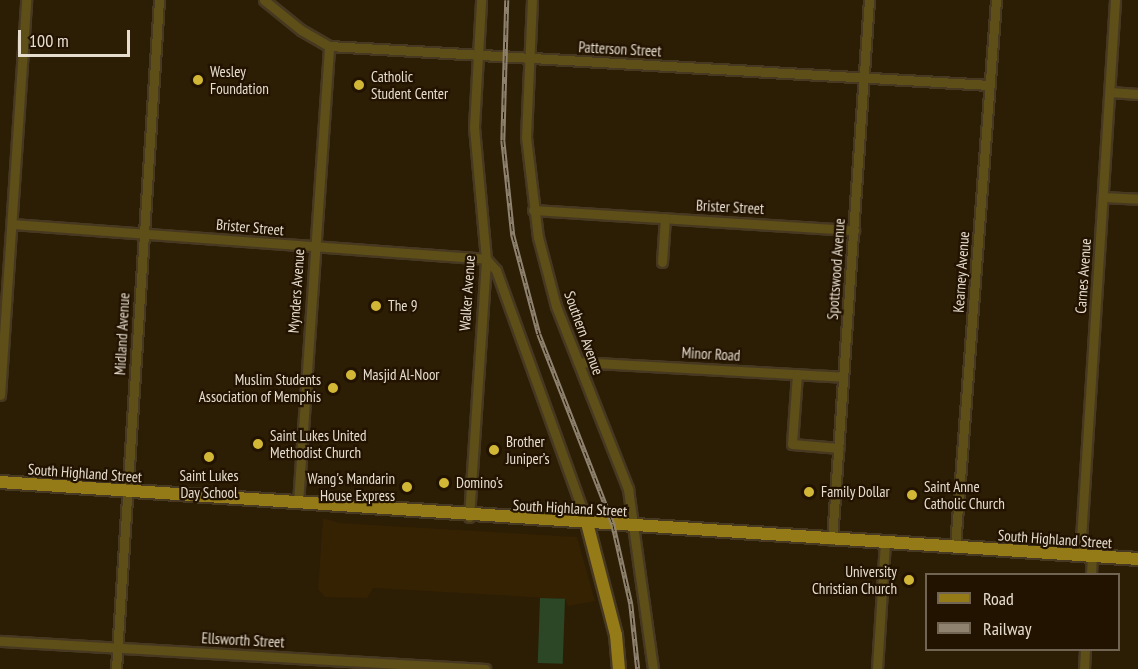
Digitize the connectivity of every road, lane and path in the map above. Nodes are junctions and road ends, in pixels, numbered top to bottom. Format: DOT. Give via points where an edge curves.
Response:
graph roads {
  1 [pos="26,0"];
  2 [pos="159,0"];
  3 [pos="264,0"];
  4 [pos="480,0"];
  5 [pos="532,0"];
  6 [pos="869,0"];
  7 [pos="996,0"];
  8 [pos="1115,0"];
  9 [pos="329,46"];
  10 [pos="477,56"];
  11 [pos="528,59"];
  12 [pos="865,77"];
  13 [pos="990,85"];
  14 [pos="1110,92"];
  15 [pos="1138,94"];
  16 [pos="1104,197"];
  17 [pos="1138,199"];
  18 [pos="533,210"];
  19 [pos="665,218"];
  20 [pos="12,224"];
  21 [pos="854,230"];
  22 [pos="142,232"];
  23 [pos="314,247"];
  24 [pos="486,259"];
  25 [pos="662,262"];
  26 [pos="578,362"];
  27 [pos="797,374"];
  28 [pos="843,377"];
  29 [pos="0,395"];
  30 [pos="839,448"];
  31 [pos="0,482"];
  32 [pos="128,490"];
  33 [pos="298,503"];
  34 [pos="469,517"];
  35 [pos="587,523"];
  36 [pos="632,527"];
  37 [pos="832,540"];
  38 [pos="885,543"];
  39 [pos="955,547"];
  40 [pos="1086,555"];
  41 [pos="1138,559"];
  42 [pos="1091,573"];
  43 [pos="0,641"];
  44 [pos="117,648"];
  45 [pos="1085,651"];
  46 [pos="116,669"];
  47 [pos="485,669"];
  48 [pos="619,669"];
  49 [pos="653,669"];
  50 [pos="877,669"];
  51 [pos="1084,669"];
  1 -- 20 [label="street"];
  2 -- 22 [label="street, Midland Avenue"];
  3 -- 9 [label="street, Patterson Street" via="301,30"];
  4 -- 10 [label="street, Walker Avenue"];
  5 -- 11 [label="street, Southern Avenue"];
  6 -- 12 [label="street, Spottswood Avenue"];
  7 -- 13 [label="street, Kearney Avenue"];
  8 -- 14 [label="street, Carnes Avenue"];
  9 -- 10 [label="street, Patterson Street"];
  9 -- 23 [label="street, Mynders Avenue"];
  10 -- 11 [label="street, Patterson Street"];
  10 -- 24 [label="street, Walker Avenue" via="474,127"];
  11 -- 12 [label="street, Patterson Street"];
  11 -- 18 [label="street, Southern Avenue" via="526,137"];
  12 -- 13 [label="street, Patterson Street"];
  12 -- 21 [label="street, Spottswood Avenue"];
  13 -- 39 [label="street, Kearney Avenue"];
  14 -- 15 [label="street"];
  14 -- 16 [label="street, Carnes Avenue"];
  16 -- 17 [label="street"];
  16 -- 40 [label="street, Carnes Avenue"];
  18 -- 19 [label="street, Brister Street"];
  18 -- 26 [label="street, Southern Avenue" via="552,293"];
  19 -- 21 [label="street, Brister Street"];
  19 -- 25 [label="street"];
  20 -- 22 [label="street, Brister Street"];
  20 -- 29 [label="street"];
  21 -- 28 [label="street, Spottswood Avenue"];
  22 -- 23 [label="street, Brister Street"];
  22 -- 32 [label="street, Midland Avenue"];
  23 -- 24 [label="street, Brister Street"];
  23 -- 33 [label="street, Mynders Avenue"];
  24 -- 34 [label="street, Walker Avenue"];
  24 -- 35 [label="street" via="496,270"];
  26 -- 27 [label="street, Minor Road"];
  26 -- 36 [label="street, Southern Avenue" via="628,489"];
  27 -- 28 [label="street, Minor Road"];
  27 -- 30 [label="street" via="792,444"];
  28 -- 30 [label="street, Spottswood Avenue"];
  30 -- 37 [label="street, Spottswood Avenue"];
  31 -- 32 [label="main road, South Highland Street"];
  32 -- 33 [label="main road, South Highland Street"];
  32 -- 44 [label="street, Midland Avenue"];
  33 -- 34 [label="main road, South Highland Street"];
  34 -- 35 [label="main road, South Highland Street"];
  35 -- 36 [label="main road, South Highland Street"];
  35 -- 48 [label="main road" via="616,635"];
  36 -- 37 [label="main road, South Highland Street"];
  36 -- 49 [label="street, Southern Avenue"];
  37 -- 38 [label="main road, South Highland Street"];
  38 -- 39 [label="main road, South Highland Street"];
  38 -- 50 [label="street"];
  39 -- 40 [label="main road, South Highland Street"];
  40 -- 41 [label="main road, South Highland Street"];
  40 -- 42 [label="street, Carnes Avenue"];
  43 -- 44 [label="street, Ellsworth Street"];
  44 -- 46 [label="street, Midland Avenue"];
  44 -- 47 [label="street, Ellsworth Street"];
  45 -- 51 [label="street"];
}
